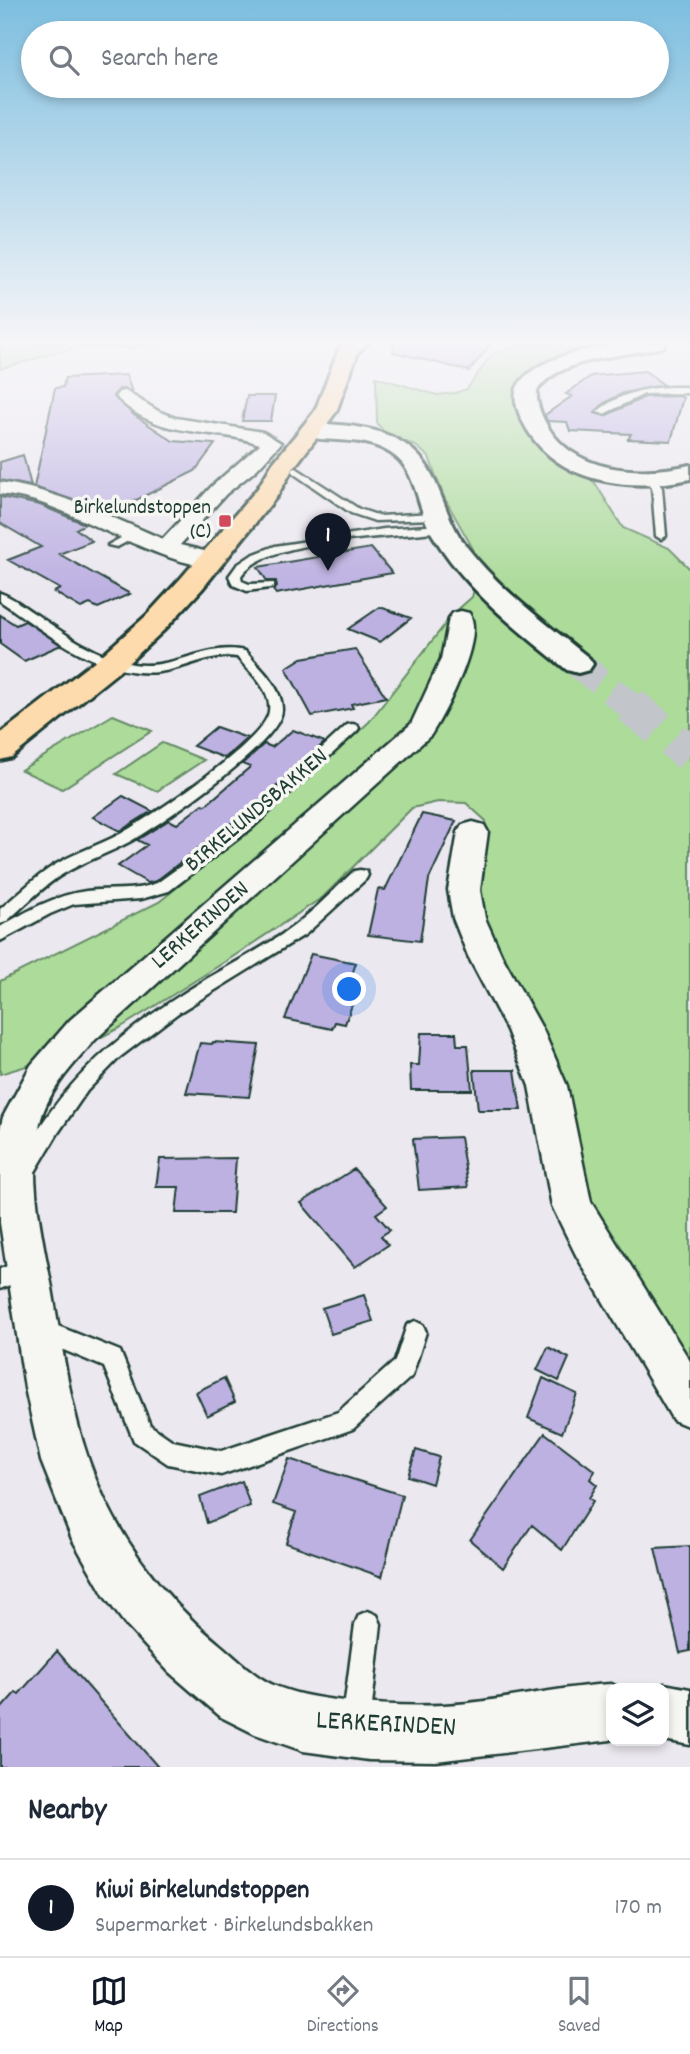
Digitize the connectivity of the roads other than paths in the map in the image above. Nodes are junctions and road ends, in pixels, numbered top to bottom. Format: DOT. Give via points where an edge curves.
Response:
graph roads {
  1 [pos="187,425"];
  2 [pos="324,425"];
  3 [pos="535,425"];
  4 [pos="324,433"];
  5 [pos="296,471"];
  6 [pos="690,472"];
  7 [pos="653,480"];
  8 [pos="0,488"];
  9 [pos="268,491"];
  10 [pos="379,519"];
  11 [pos="349,520"];
  12 [pos="437,522"];
  13 [pos="132,535"];
  14 [pos="661,536"];
  15 [pos="113,545"];
  16 [pos="167,547"];
  17 [pos="212,560"];
  18 [pos="270,585"];
  19 [pos="0,596"];
  20 [pos="461,618"];
  21 [pos="112,662"];
  22 [pos="578,664"];
  23 [pos="352,728"];
  24 [pos="0,750"];
  25 [pos="473,832"];
  26 [pos="360,875"];
  27 [pos="0,918"];
  28 [pos="0,935"];
  29 [pos="17,1186"];
  30 [pos="13,1273"];
  31 [pos="37,1328"];
  32 [pos="415,1332"];
  33 [pos="690,1404"];
  34 [pos="368,1624"];
  35 [pos="606,1712"];
  36 [pos="669,1713"];
  37 [pos="690,1717"];
  38 [pos="355,1730"];
  1 -- 16 [label="street" via="272,443 219,490"];
  2 -- 4 [label="main road"];
  3 -- 7 [label="street" via="558,454 601,472"];
  4 -- 5 [label="main road"];
  4 -- 9 [label="main road" via="281,468"];
  4 -- 12 [label="street" via="398,449 410,457"];
  5 -- 9 [label="main road"];
  5 -- 10 [label="lane" via="355,511"];
  6 -- 7 [label="street"];
  7 -- 14 [label="lane"];
  8 -- 13 [label="street" via="76,509"];
  9 -- 17 [label="main road"];
  10 -- 11 [label="lane"];
  10 -- 12 [label="lane"];
  12 -- 18 [label="lane" via="275,549 241,567 235,576 237,583 247,588"];
  12 -- 22 [label="street" via="476,575"];
  13 -- 15 [label="lane"];
  13 -- 16 [label="street"];
  16 -- 17 [label="street"];
  17 -- 21 [label="main road"];
  19 -- 21 [label="lane" via="97,658"];
  20 -- 29 [label="street, LERKERINDEN" via="442,689 421,729 50,1064 27,1105 17,1137"];
  21 -- 24 [label="main road"];
  21 -- 27 [label="lane" via="145,669 210,652 241,653 265,681 276,712 270,725 239,756 190,796 126,837 55,871"];
  23 -- 28 [label="lane, BIRKELUNDSBAKKEN" via="247,825 163,887 148,894 74,898"];
  25 -- 33 [label="street" via="464,890 469,918 548,1086 572,1206"];
  26 -- 29 [label="lane" via="300,930 172,1008 114,1052 73,1096"];
  29 -- 30 [label="street, LERKERINDEN"];
  30 -- 31 [label="street, LERKERINDEN"];
  31 -- 32 [label="lane" via="112,1359 142,1433 169,1452 220,1463 345,1421 404,1368"];
  31 -- 38 [label="street, LERKERINDEN" via="65,1462 98,1538 133,1592 183,1651 251,1704 303,1723"];
  34 -- 38 [label="lane"];
  35 -- 38 [label="street, LERKERINDEN" via="488,1729"];
  36 -- 37 [label="street"];
}
